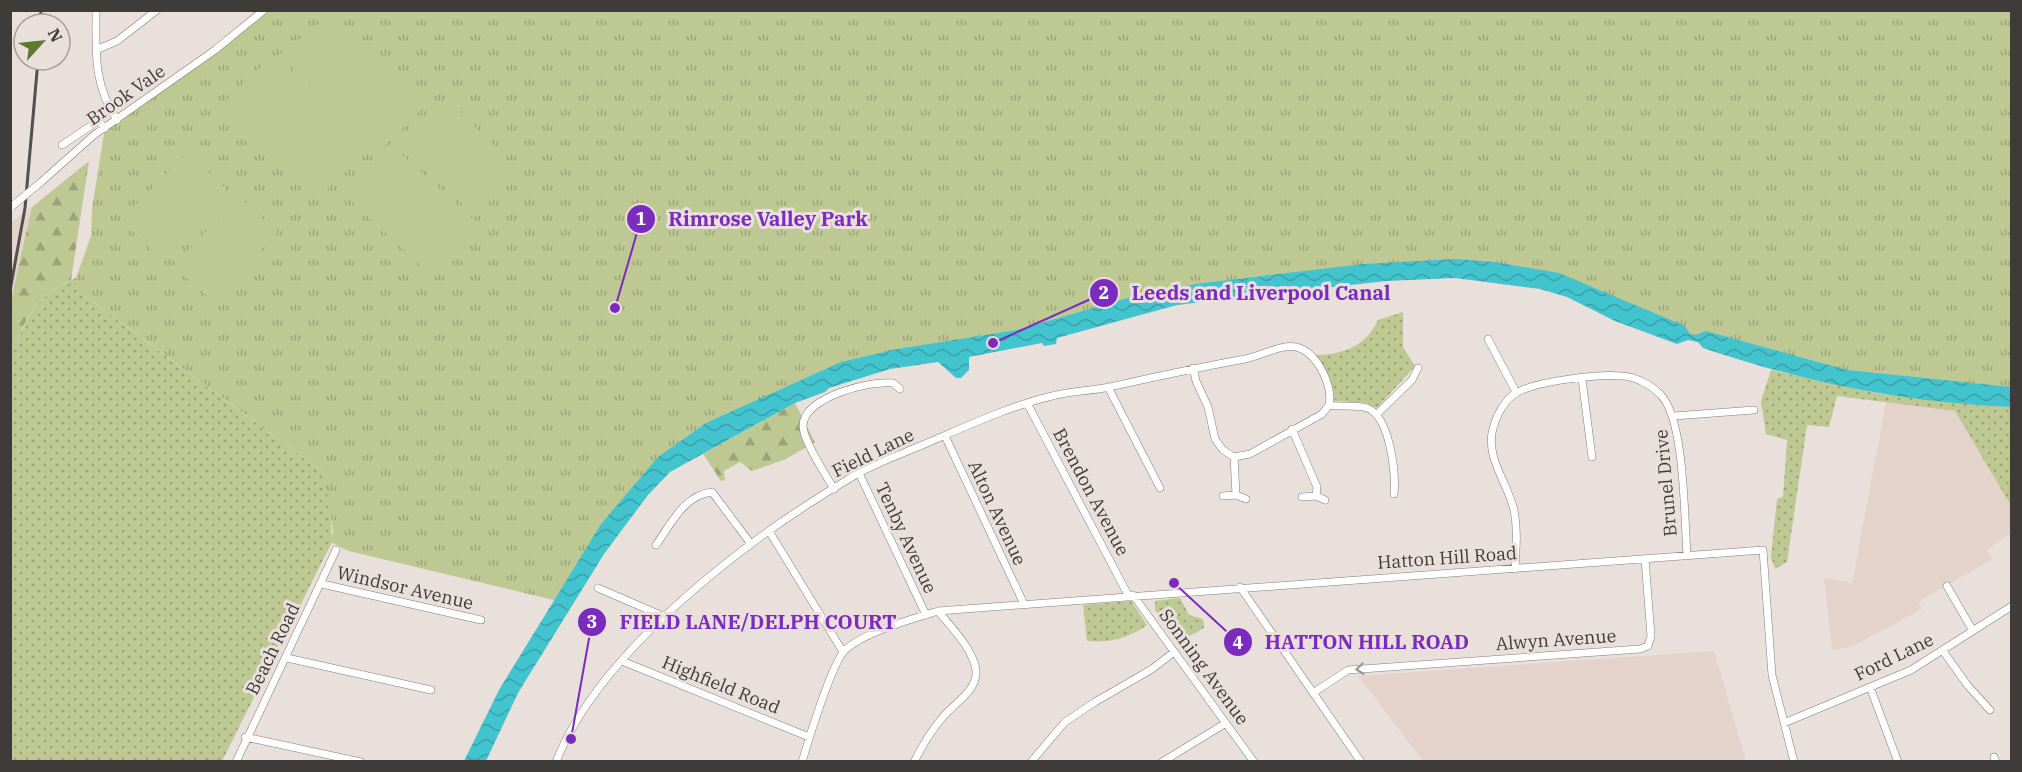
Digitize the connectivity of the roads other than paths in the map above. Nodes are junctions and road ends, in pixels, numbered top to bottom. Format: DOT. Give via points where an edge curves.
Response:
graph roads {
  1 [pos="96,10"];
  2 [pos="157,10"];
  3 [pos="264,10"];
  4 [pos="96,50"];
  5 [pos="117,120"];
  6 [pos="105,128"];
  7 [pos="62,145"];
  8 [pos="11,208"];
  9 [pos="1488,339"];
  10 [pos="1193,368"];
  11 [pos="1418,368"];
  12 [pos="1582,379"];
  13 [pos="1108,387"];
  14 [pos="900,389"];
  15 [pos="1516,392"];
  16 [pos="1028,404"];
  17 [pos="1329,405"];
  18 [pos="1754,410"];
  19 [pos="1377,414"];
  20 [pos="1674,416"];
  21 [pos="1292,429"];
  22 [pos="945,436"];
  23 [pos="1234,457"];
  24 [pos="1592,457"];
  25 [pos="859,473"];
  26 [pos="1160,488"];
  27 [pos="834,489"];
  28 [pos="1394,494"];
  29 [pos="1236,495"];
  30 [pos="1223,496"];
  31 [pos="1316,496"];
  32 [pos="1302,497"];
  33 [pos="1246,499"];
  34 [pos="1325,500"];
  35 [pos="769,531"];
  36 [pos="752,544"];
  37 [pos="656,545"];
  38 [pos="336,550"];
  39 [pos="1687,554"];
  40 [pos="1645,559"];
  41 [pos="1515,569"];
  42 [pos="322,584"];
  43 [pos="1947,586"];
  44 [pos="1240,587"];
  45 [pos="598,588"];
  46 [pos="1131,595"];
  47 [pos="1023,603"];
  48 [pos="2012,606"];
  49 [pos="938,611"];
  50 [pos="926,615"];
  51 [pos="665,617"];
  52 [pos="482,620"];
  53 [pos="1973,631"];
  54 [pos="1943,651"];
  55 [pos="843,652"];
  56 [pos="1174,652"];
  57 [pos="287,658"];
  58 [pos="622,661"];
  59 [pos="1870,687"];
  60 [pos="431,690"];
  61 [pos="1313,693"];
  62 [pos="1990,710"];
  63 [pos="1226,723"];
  64 [pos="1784,723"];
  65 [pos="246,737"];
  66 [pos="809,737"];
  67 [pos="236,762"];
  68 [pos="361,762"];
  69 [pos="556,762"];
  70 [pos="802,762"];
  71 [pos="914,762"];
  72 [pos="1031,762"];
  73 [pos="1162,762"];
  74 [pos="1254,762"];
  75 [pos="1361,762"];
  76 [pos="1794,762"];
  77 [pos="1898,762"];
  1 -- 4 [label="street"];
  2 -- 4 [label="street" via="117,41"];
  3 -- 5 [label="street, Brook Vale"];
  4 -- 5 [label="street" via="105,101"];
  5 -- 6 [label="street, Brook Vale"];
  6 -- 7 [label="street" via="98,122"];
  6 -- 8 [label="street, Brook Vale, bridge"];
  9 -- 15 [label="street"];
  10 -- 13 [label="street, Field Lane"];
  10 -- 17 [label="street, Field Lane" via="1253,358 1293,346 1305,350 1316,361 1328,384"];
  10 -- 23 [label="street" via="1215,439"];
  11 -- 19 [label="street" via="1412,380"];
  12 -- 15 [label="street, Brunel Drive" via="1539,384"];
  12 -- 20 [label="street, Brunel Drive" via="1622,375 1644,382 1661,395"];
  12 -- 24 [label="street"];
  13 -- 16 [label="street, Field Lane" via="1053,395"];
  13 -- 26 [label="street"];
  14 -- 27 [label="street" via="893,383 864,384 821,402 807,415 803,426 806,437"];
  15 -- 41 [label="street" via="1499,412 1491,434 1494,460 1514,510"];
  16 -- 22 [label="street, Field Lane"];
  16 -- 46 [label="street, Brendon Avenue"];
  17 -- 19 [label="street" via="1365,407"];
  17 -- 21 [label="street" via="1322,414"];
  18 -- 20 [label="street"];
  19 -- 28 [label="street" via="1389,446"];
  20 -- 39 [label="street, Brunel Drive"];
  21 -- 23 [label="street" via="1250,454"];
  21 -- 31 [label="street" via="1313,477"];
  22 -- 25 [label="street, Field Lane"];
  22 -- 47 [label="street, Alton Avenue"];
  23 -- 29 [label="street"];
  25 -- 27 [label="street, Field Lane"];
  25 -- 50 [label="street, Tenby Avenue"];
  27 -- 35 [label="street, Field Lane"];
  29 -- 30 [label="street"];
  29 -- 33 [label="street"];
  31 -- 32 [label="street"];
  31 -- 34 [label="street"];
  35 -- 36 [label="street, Field Lane"];
  35 -- 55 [label="street"];
  36 -- 37 [label="street" via="712,492 692,498"];
  36 -- 51 [label="street, Field Lane"];
  38 -- 42 [label="street, Beach Road"];
  39 -- 40 [label="street, Hatton Hill Road"];
  39 -- 64 [label="street, Hatton Hill Road" via="1763,550 1772,675"];
  40 -- 41 [label="street, Hatton Hill Road"];
  40 -- 61 [label="street, Alwyn Avenue, one-way" via="1652,636 1648,646 1348,670"];
  41 -- 44 [label="street, Hatton Hill Road"];
  42 -- 52 [label="street, Windsor Avenue"];
  42 -- 57 [label="street, Beach Road"];
  43 -- 53 [label="street"];
  44 -- 46 [label="street, Hatton Hill Road"];
  44 -- 61 [label="street"];
  45 -- 51 [label="street"];
  46 -- 47 [label="street, Hatton Hill Road"];
  46 -- 56 [label="street, Sonning Avenue"];
  47 -- 49 [label="street, Hatton Hill Road"];
  48 -- 53 [label="street, Ford Lane"];
  49 -- 50 [label="street, Hatton Hill Road"];
  49 -- 71 [label="street" via="970,653 975,679 942,718"];
  50 -- 55 [label="street, Hatton Hill Road" via="872,635"];
  51 -- 58 [label="street, Field Lane"];
  53 -- 54 [label="street, Ford Lane"];
  54 -- 59 [label="street, Ford Lane"];
  54 -- 62 [label="street"];
  55 -- 66 [label="street"];
  56 -- 63 [label="street, Sonning Avenue"];
  56 -- 72 [label="street" via="1065,722"];
  57 -- 60 [label="street"];
  57 -- 65 [label="street, Beach Road"];
  58 -- 66 [label="street, Highfield Road"];
  58 -- 69 [label="street, Field Lane" via="588,703"];
  59 -- 64 [label="street, Ford Lane"];
  59 -- 77 [label="street"];
  61 -- 75 [label="street"];
  63 -- 73 [label="street"];
  63 -- 74 [label="street, Sonning Avenue"];
  64 -- 76 [label="street"];
  65 -- 67 [label="street, Beach Road"];
  65 -- 68 [label="street"];
  66 -- 70 [label="street"];
}
